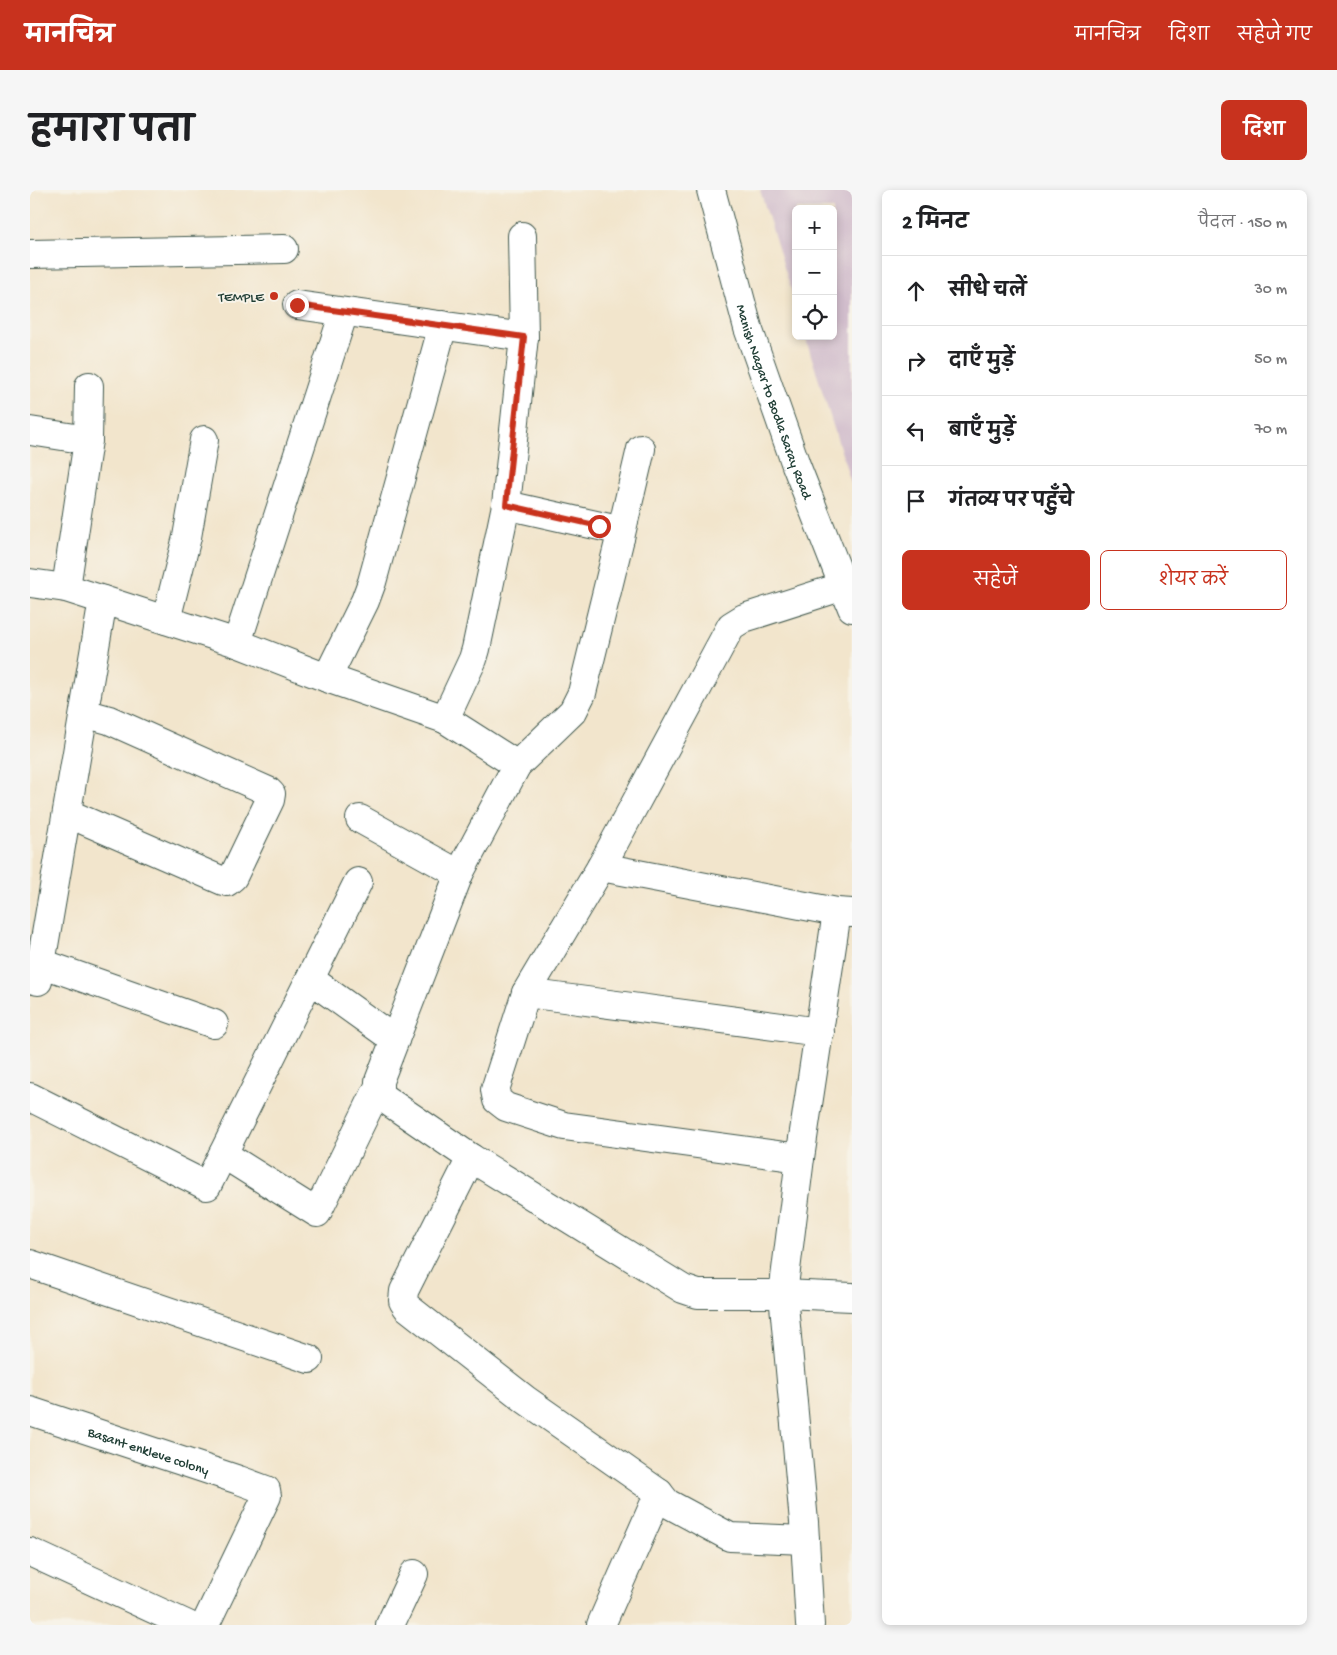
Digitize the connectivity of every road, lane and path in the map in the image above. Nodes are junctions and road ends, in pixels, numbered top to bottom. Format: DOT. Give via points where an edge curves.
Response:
graph roads {
  1 [pos="711,190"];
  2 [pos="522,236"];
  3 [pos="284,249"];
  4 [pos="30,254"];
  5 [pos="297,305"];
  6 [pos="344,312"];
  7 [pos="443,325"];
  8 [pos="524,337"];
  9 [pos="89,386"];
  10 [pos="30,431"];
  11 [pos="88,440"];
  12 [pos="204,440"];
  13 [pos="641,449"];
  14 [pos="506,505"];
  15 [pos="620,538"];
  16 [pos="30,583"];
  17 [pos="66,588"];
  18 [pos="848,597"];
  19 [pos="104,600"];
  20 [pos="166,620"];
  21 [pos="237,643"];
  22 [pos="327,678"];
  23 [pos="84,712"];
  24 [pos="444,719"];
  25 [pos="516,766"];
  26 [pos="67,813"];
  27 [pos="360,819"];
  28 [pos="601,867"];
  29 [pos="458,874"];
  30 [pos="358,882"];
  31 [pos="845,913"];
  32 [pos="310,979"];
  33 [pos="35,981"];
  34 [pos="526,993"];
  35 [pos="214,1024"];
  36 [pos="820,1032"];
  37 [pos="395,1040"];
  38 [pos="378,1088"];
  39 [pos="30,1097"];
  40 [pos="223,1154"];
  41 [pos="472,1158"];
  42 [pos="800,1158"];
  43 [pos="30,1264"];
  44 [pos="782,1294"];
  45 [pos="852,1297"];
  46 [pos="309,1358"];
  47 [pos="30,1411"];
  48 [pos="659,1493"];
  49 [pos="805,1540"];
  50 [pos="30,1552"];
  51 [pos="414,1574"];
  52 [pos="188,1625"];
  53 [pos="205,1625"];
  54 [pos="390,1625"];
  55 [pos="601,1625"];
  56 [pos="810,1625"];
  1 -- 18 [label="street, Manish Nagar to Bodla Saray Road" via="748,328 796,465"];
  2 -- 8 [label="street"];
  3 -- 4 [label="street"];
  5 -- 6 [label="street"];
  6 -- 7 [label="street"];
  6 -- 21 [label="street"];
  7 -- 8 [label="street"];
  7 -- 22 [label="street" via="372,582"];
  8 -- 14 [label="street"];
  9 -- 11 [label="street"];
  10 -- 11 [label="street"];
  11 -- 17 [label="street"];
  12 -- 20 [label="street" via="187,537"];
  13 -- 15 [label="street"];
  14 -- 15 [label="street" via="618,530"];
  14 -- 24 [label="street" via="474,654"];
  15 -- 25 [label="street" via="582,693 573,712"];
  16 -- 17 [label="street"];
  17 -- 19 [label="street"];
  18 -- 28 [label="street" via="744,618 731,626"];
  19 -- 20 [label="street"];
  19 -- 23 [label="street"];
  20 -- 21 [label="street"];
  21 -- 22 [label="street"];
  22 -- 24 [label="street"];
  23 -- 26 [label="street"];
  23 -- 26 [label="street" via="268,790 270,800 233,877 227,882"];
  24 -- 25 [label="street"];
  25 -- 29 [label="street"];
  26 -- 33 [label="street"];
  27 -- 29 [label="street"];
  28 -- 31 [label="street"];
  28 -- 34 [label="street"];
  29 -- 37 [label="street"];
  30 -- 32 [label="street"];
  31 -- 36 [label="street"];
  32 -- 37 [label="street"];
  32 -- 40 [label="street"];
  33 -- 35 [label="street"];
  34 -- 36 [label="street"];
  34 -- 42 [label="street" via="495,1090 497,1100 506,1107 564,1126"];
  36 -- 42 [label="street"];
  37 -- 38 [label="street"];
  38 -- 40 [label="street" via="317,1213"];
  38 -- 41 [label="street" via="379,1095"];
  39 -- 40 [label="street" via="207,1186"];
  41 -- 44 [label="street" via="683,1289 698,1294"];
  41 -- 48 [label="street" via="404,1290 403,1301 416,1315 526,1400"];
  42 -- 44 [label="street"];
  43 -- 46 [label="street"];
  44 -- 45 [label="street"];
  44 -- 49 [label="street"];
  47 -- 53 [label="street, Basant enkleve colony" via="267,1492"];
  48 -- 49 [label="street" via="666,1503 730,1537"];
  48 -- 55 [label="street"];
  49 -- 56 [label="street"];
  50 -- 52 [label="street"];
  51 -- 54 [label="street"];
}
